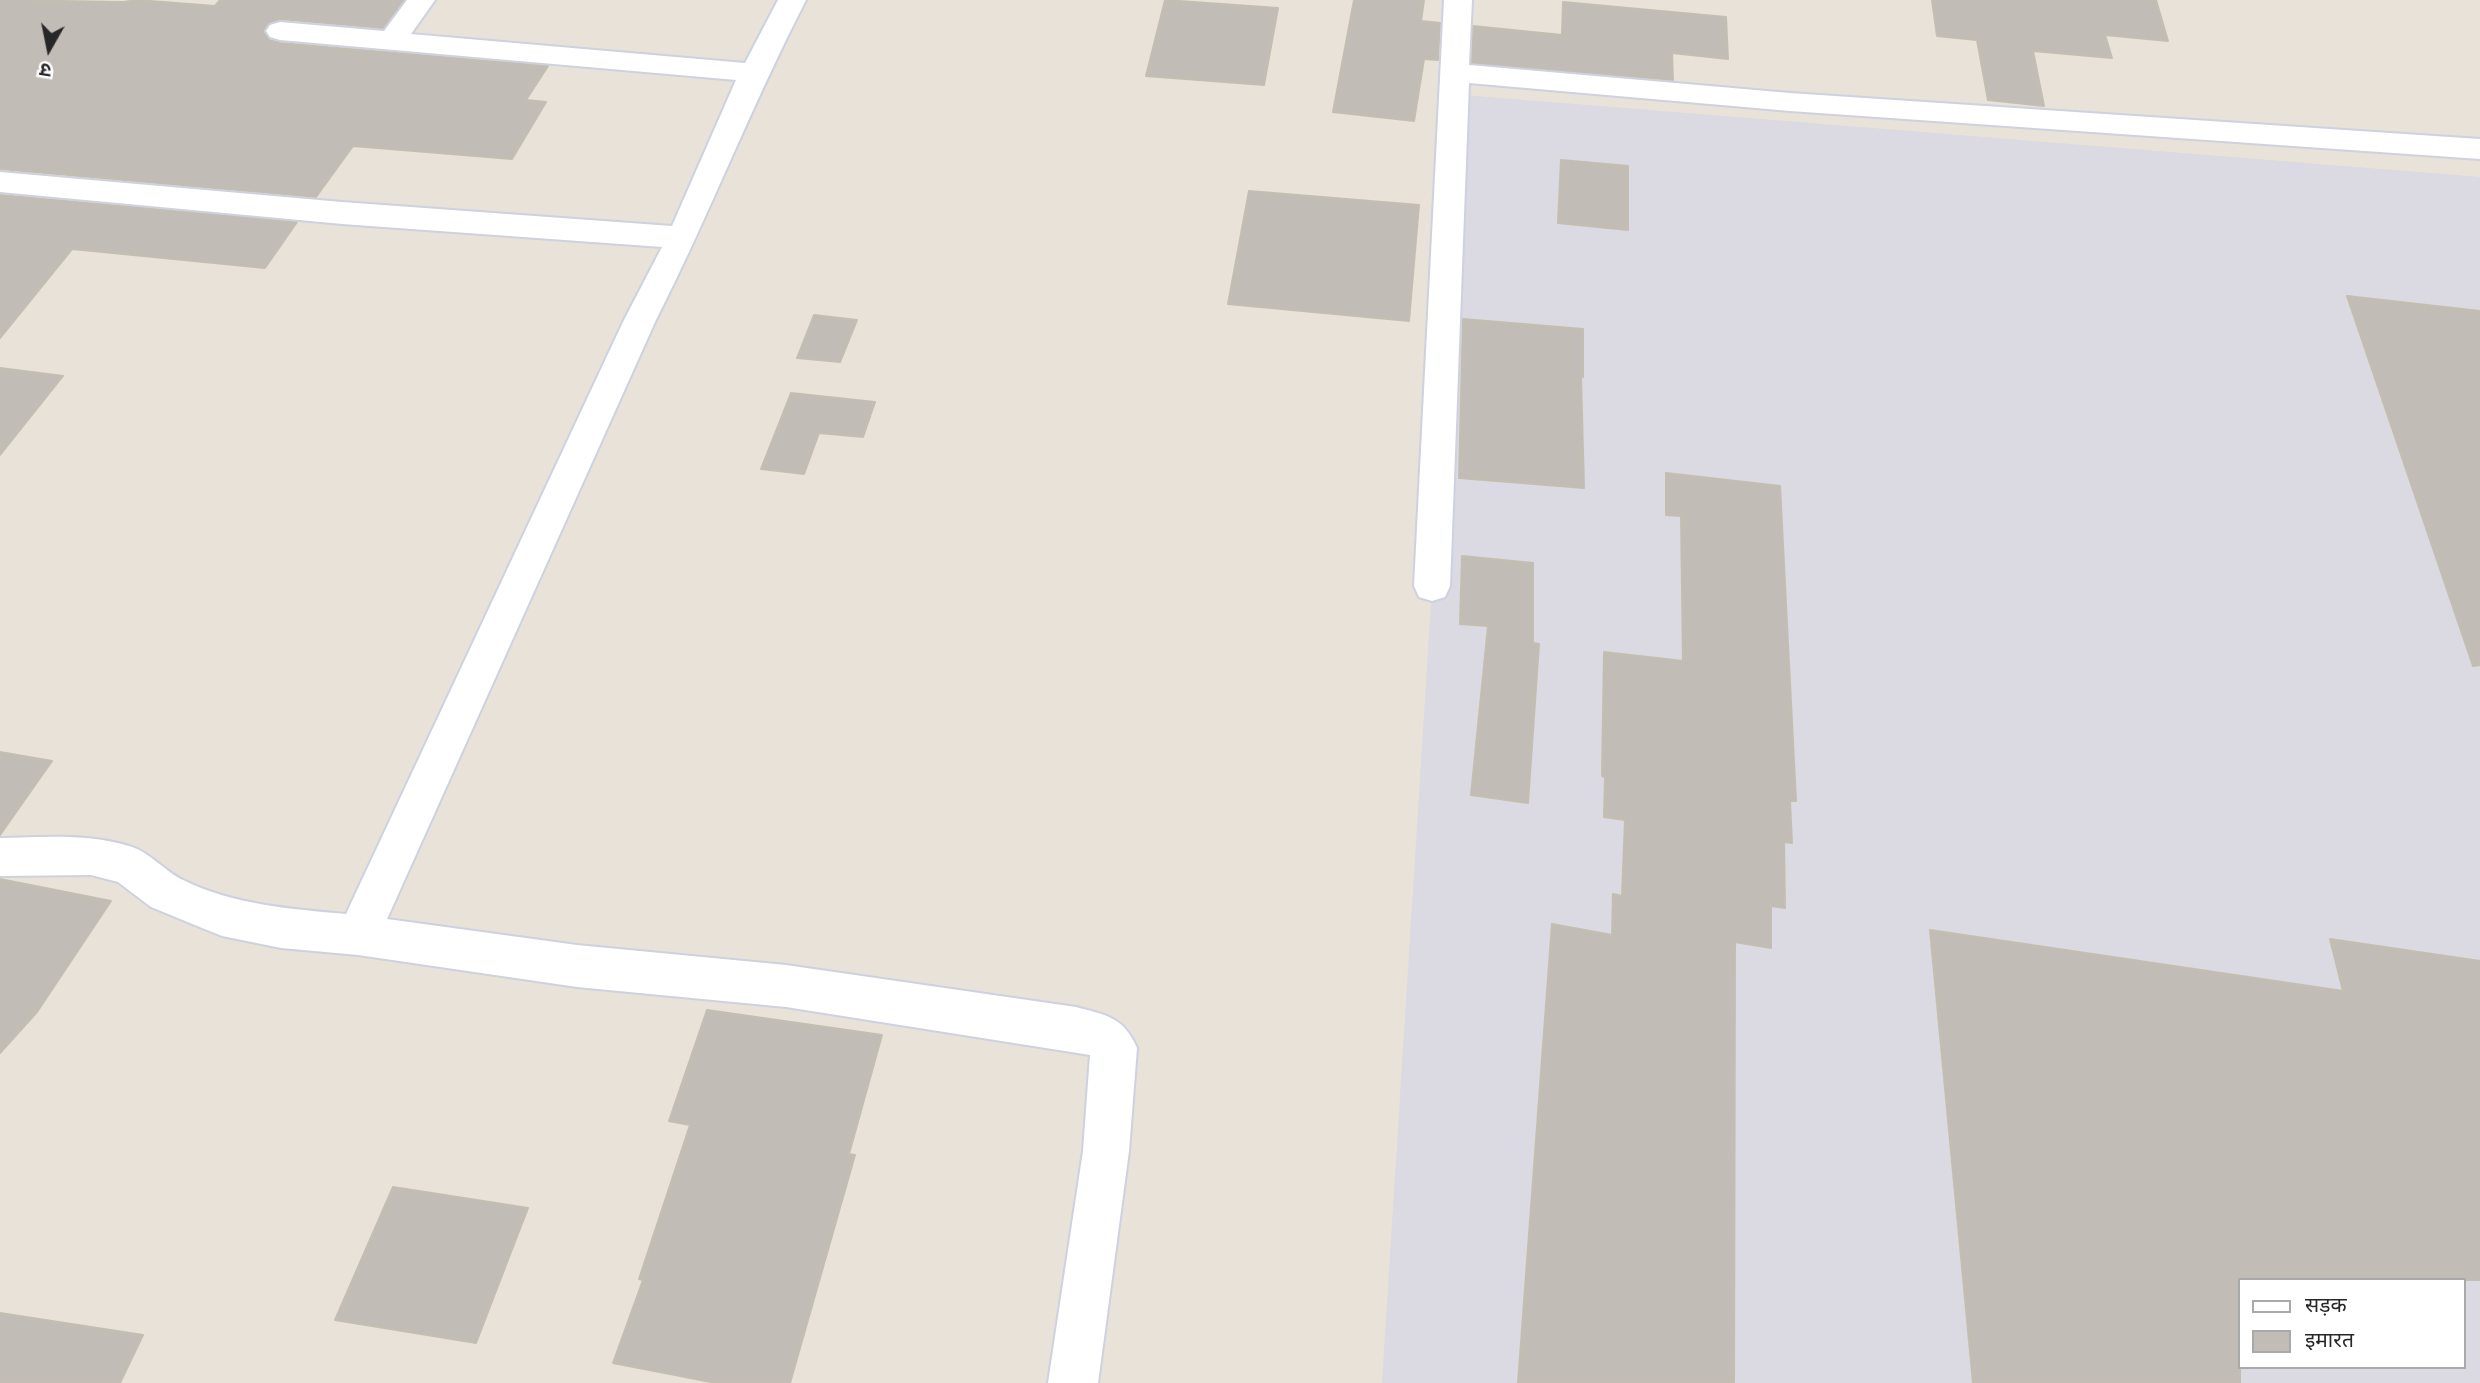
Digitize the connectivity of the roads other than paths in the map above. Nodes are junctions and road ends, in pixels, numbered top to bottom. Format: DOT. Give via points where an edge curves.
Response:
graph roads {
  1 [pos="421,0"];
  2 [pos="792,0"];
  3 [pos="1458,0"];
  4 [pos="280,31"];
  5 [pos="393,40"];
  6 [pos="754,73"];
  7 [pos="1453,74"];
  8 [pos="2480,149"];
  9 [pos="0,182"];
  10 [pos="682,239"];
  11 [pos="1432,586"];
  12 [pos="0,856"];
  13 [pos="358,935"];
  14 [pos="1073,1383"];
  1 -- 5 [label="street"];
  2 -- 6 [label="street"];
  3 -- 7 [label="street"];
  4 -- 5 [label="street"];
  5 -- 6 [label="street"];
  6 -- 10 [label="street"];
  7 -- 8 [label="street"];
  7 -- 11 [label="street"];
  9 -- 10 [label="street"];
  10 -- 13 [label="street" via="639,322"];
  12 -- 13 [label="street" via="91,856 129,865 166,893 222,916 281,928"];
  13 -- 14 [label="street" via="577,966 786,986 1103,1036 1115,1048 1111,1107"];
}
